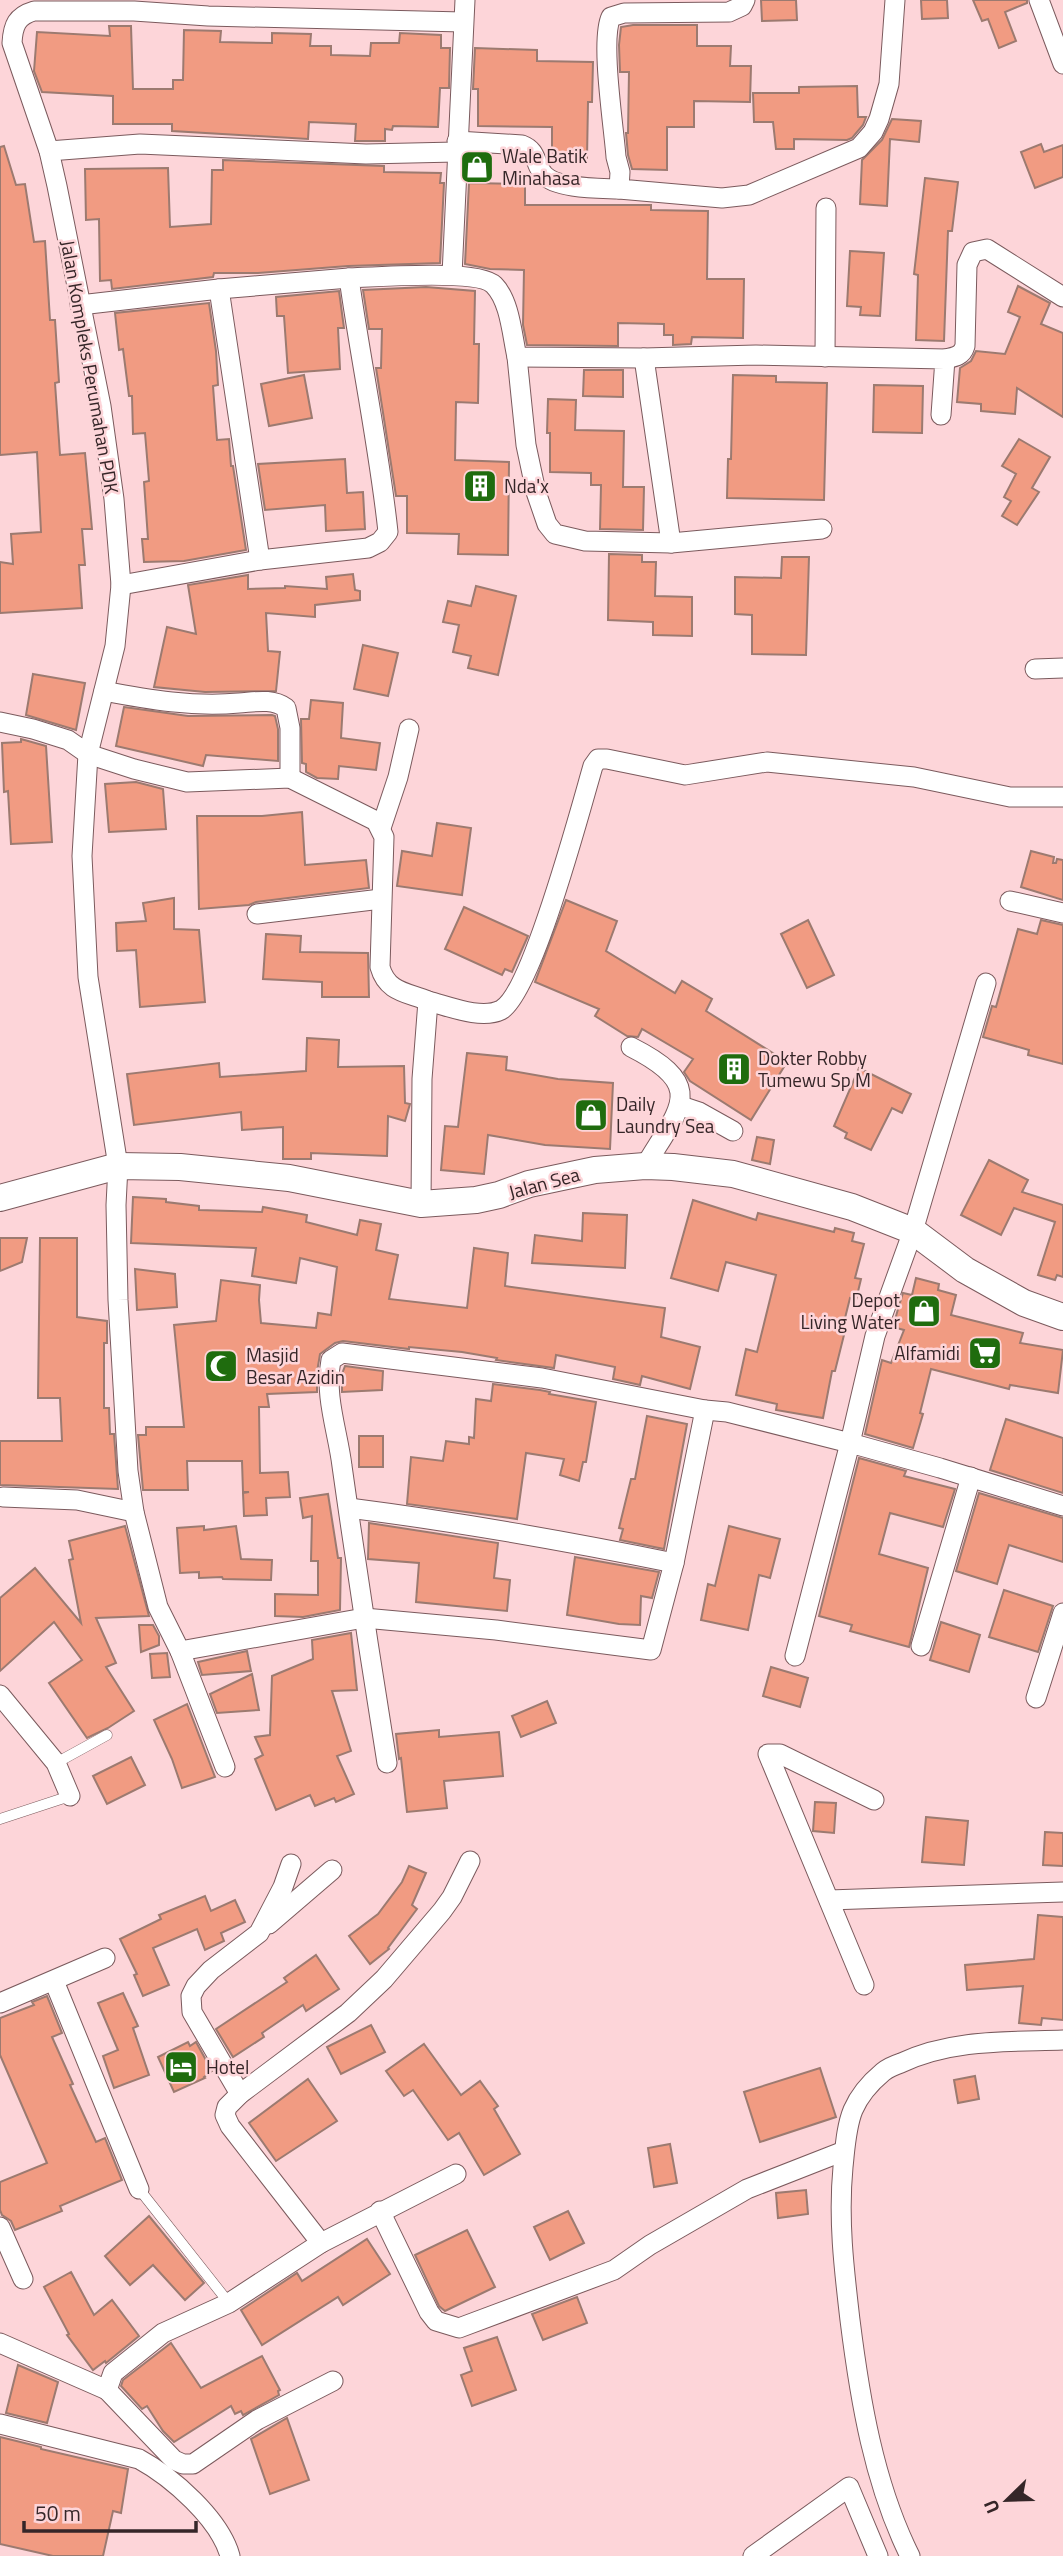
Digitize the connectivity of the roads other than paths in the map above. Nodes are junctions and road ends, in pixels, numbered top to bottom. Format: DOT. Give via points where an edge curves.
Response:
graph roads {
  1 [pos="465,0"];
  2 [pos="745,0"];
  3 [pos="895,0"];
  4 [pos="1039,0"];
  5 [pos="463,22"];
  6 [pos="1063,64"];
  7 [pos="457,146"];
  8 [pos="49,151"];
  9 [pos="619,190"];
  10 [pos="826,208"];
  11 [pos="452,275"];
  12 [pos="349,278"];
  13 [pos="219,289"];
  14 [pos="1063,297"];
  15 [pos="80,305"];
  16 [pos="517,357"];
  17 [pos="825,357"];
  18 [pos="644,359"];
  19 [pos="946,359"];
  20 [pos="941,415"];
  21 [pos="822,529"];
  22 [pos="671,543"];
  23 [pos="260,559"];
  24 [pos="121,585"];
  25 [pos="1063,668"];
  26 [pos="1035,669"];
  27 [pos="104,691"];
  28 [pos="0,722"];
  29 [pos="409,729"];
  30 [pos="88,754"];
  31 [pos="290,778"];
  32 [pos="1063,797"];
  33 [pos="381,828"];
  34 [pos="381,899"];
  35 [pos="1010,901"];
  36 [pos="1063,913"];
  37 [pos="257,914"];
  38 [pos="986,984"];
  39 [pos="428,1001"];
  40 [pos="631,1047"];
  41 [pos="681,1106"];
  42 [pos="733,1131"];
  43 [pos="118,1166"];
  44 [pos="645,1166"];
  45 [pos="0,1198"];
  46 [pos="421,1204"];
  47 [pos="913,1231"];
  48 [pos="1063,1317"];
  49 [pos="705,1410"];
  50 [pos="850,1443"];
  51 [pos="971,1477"];
  52 [pos="3,1497"];
  53 [pos="1063,1506"];
  54 [pos="349,1508"];
  55 [pos="134,1512"];
  56 [pos="674,1563"];
  57 [pos="1063,1613"];
  58 [pos="364,1618"];
  59 [pos="921,1646"];
  60 [pos="180,1651"];
  61 [pos="795,1656"];
  62 [pos="0,1695"];
  63 [pos="1037,1698"];
  64 [pos="107,1735"];
  65 [pos="56,1763"];
  66 [pos="387,1763"];
  67 [pos="225,1767"];
  68 [pos="70,1796"];
  69 [pos="874,1800"];
  70 [pos="0,1819"];
  71 [pos="470,1861"];
  72 [pos="291,1864"];
  73 [pos="332,1870"];
  74 [pos="1063,1892"];
  75 [pos="829,1899"];
  76 [pos="259,1933"];
  77 [pos="105,1958"];
  78 [pos="54,1981"];
  79 [pos="864,1986"];
  80 [pos="0,2003"];
  81 [pos="1063,2040"];
  82 [pos="240,2094"];
  83 [pos="844,2151"];
  84 [pos="456,2174"];
  85 [pos="139,2189"];
  86 [pos="380,2211"];
  87 [pos="0,2227"];
  88 [pos="321,2243"];
  89 [pos="23,2279"];
  90 [pos="229,2303"];
  91 [pos="0,2343"];
  92 [pos="333,2381"];
  93 [pos="107,2390"];
  94 [pos="0,2424"];
  95 [pos="230,2556"];
  96 [pos="753,2556"];
  97 [pos="878,2556"];
  98 [pos="911,2556"];
  1 -- 5 [label="street"];
  2 -- 9 [label="street" via="729,12 611,17 607,50"];
  3 -- 9 [label="street" via="889,84 873,132 859,148 749,194 722,198"];
  4 -- 6 [label="street"];
  5 -- 7 [label="street"];
  5 -- 8 [label="street, Jalan Kompleks Perumahan PDK" via="34,11 15,24 12,43"];
  7 -- 8 [label="street" via="366,154 140,144"];
  7 -- 9 [label="street" via="522,145 534,153 549,179 576,187"];
  7 -- 11 [label="street"];
  8 -- 15 [label="street, Jalan Kompleks Perumahan PDK"];
  10 -- 17 [label="street"];
  11 -- 12 [label="street"];
  11 -- 16 [label="street" via="486,278 495,285"];
  12 -- 13 [label="street"];
  12 -- 23 [label="street" via="388,533 368,548"];
  13 -- 15 [label="street"];
  13 -- 23 [label="street"];
  14 -- 19 [label="street" via="987,249 973,252 967,265 965,346 963,353"];
  15 -- 24 [label="street, Jalan Kompleks Perumahan PDK" via="101,406"];
  16 -- 18 [label="street"];
  16 -- 22 [label="street" via="536,492 555,534 585,541"];
  17 -- 18 [label="street"];
  17 -- 19 [label="street"];
  18 -- 22 [label="street"];
  19 -- 20 [label="street"];
  21 -- 22 [label="street"];
  23 -- 24 [label="street"];
  24 -- 27 [label="street, Jalan Kompleks Perumahan PDK" via="115,646"];
  25 -- 26 [label="street"];
  27 -- 30 [label="street, Jalan Kompleks Perumahan PDK"];
  27 -- 31 [label="street" via="166,703 280,703 286,708 290,727"];
  28 -- 30 [label="street" via="68,740"];
  29 -- 33 [label="street"];
  30 -- 31 [label="street" via="187,782"];
  30 -- 43 [label="street, Jalan Kompleks Perumahan PDK" via="82,856 88,977"];
  31 -- 33 [label="street" via="376,821"];
  32 -- 39 [label="street" via="1010,797 914,777 767,762 685,775 598,759 551,904 511,1002 499,1011 485,1013"];
  33 -- 34 [label="street"];
  34 -- 37 [label="street"];
  34 -- 39 [label="street" via="383,979 389,986"];
  35 -- 36 [label="street"];
  38 -- 47 [label="street"];
  39 -- 46 [label="street"];
  40 -- 41 [label="street" via="674,1075"];
  41 -- 42 [label="street"];
  41 -- 44 [label="street"];
  43 -- 45 [label="main road, Jalan Sea"];
  43 -- 46 [label="main road, Jalan Sea" via="289,1178"];
  43 -- 55 [label="street, Jalan Kompleks Perumahan PDK" via="120,1349"];
  44 -- 46 [label="main road, Jalan Sea" via="582,1173 476,1200"];
  44 -- 47 [label="main road, Jalan Sea" via="733,1174 852,1207"];
  47 -- 48 [label="main road, Jalan Sea" via="965,1270 1024,1303"];
  47 -- 50 [label="street" via="875,1336"];
  49 -- 50 [label="street"];
  49 -- 54 [label="street" via="542,1378 342,1353 331,1360 329,1370"];
  49 -- 56 [label="street"];
  50 -- 51 [label="street"];
  50 -- 61 [label="street"];
  51 -- 53 [label="street"];
  51 -- 59 [label="street"];
  52 -- 55 [label="street" via="77,1500"];
  54 -- 56 [label="street" via="540,1536"];
  54 -- 58 [label="street"];
  55 -- 60 [label="street, Jalan Kompleks Perumahan PDK" via="158,1607"];
  56 -- 58 [label="street" via="651,1650"];
  57 -- 63 [label="street"];
  58 -- 60 [label="street"];
  58 -- 66 [label="street"];
  60 -- 67 [label="street, Jalan Kompleks Perumahan PDK"];
  62 -- 65 [label="street"];
  64 -- 65 [label="lane"];
  65 -- 68 [label="street"];
  68 -- 70 [label="lane"];
  69 -- 75 [label="street" via="780,1754 768,1754"];
  71 -- 82 [label="street" via="442,1912 384,1979 348,2013"];
  72 -- 76 [label="street"];
  73 -- 76 [label="street"];
  74 -- 75 [label="street"];
  75 -- 79 [label="street"];
  76 -- 82 [label="street" via="211,1970 191,1996 192,2012"];
  77 -- 78 [label="street"];
  78 -- 80 [label="street"];
  78 -- 85 [label="street"];
  81 -- 83 [label="street" via="969,2044 911,2058 885,2070 853,2110"];
  82 -- 88 [label="street" via="227,2107 230,2126"];
  83 -- 86 [label="street" via="747,2189 614,2270 459,2328 436,2321 429,2312"];
  83 -- 98 [label="street" via="842,2257 855,2357 883,2488"];
  84 -- 86 [label="street"];
  85 -- 90 [label="lane"];
  86 -- 88 [label="street"];
  87 -- 89 [label="street"];
  88 -- 90 [label="street"];
  90 -- 93 [label="street" via="163,2333 113,2373"];
  91 -- 93 [label="street"];
  92 -- 93 [label="street" via="257,2420 193,2464 174,2460"];
  94 -- 95 [label="street" via="153,2466 214,2523"];
  96 -- 97 [label="street" via="849,2487"];
}
